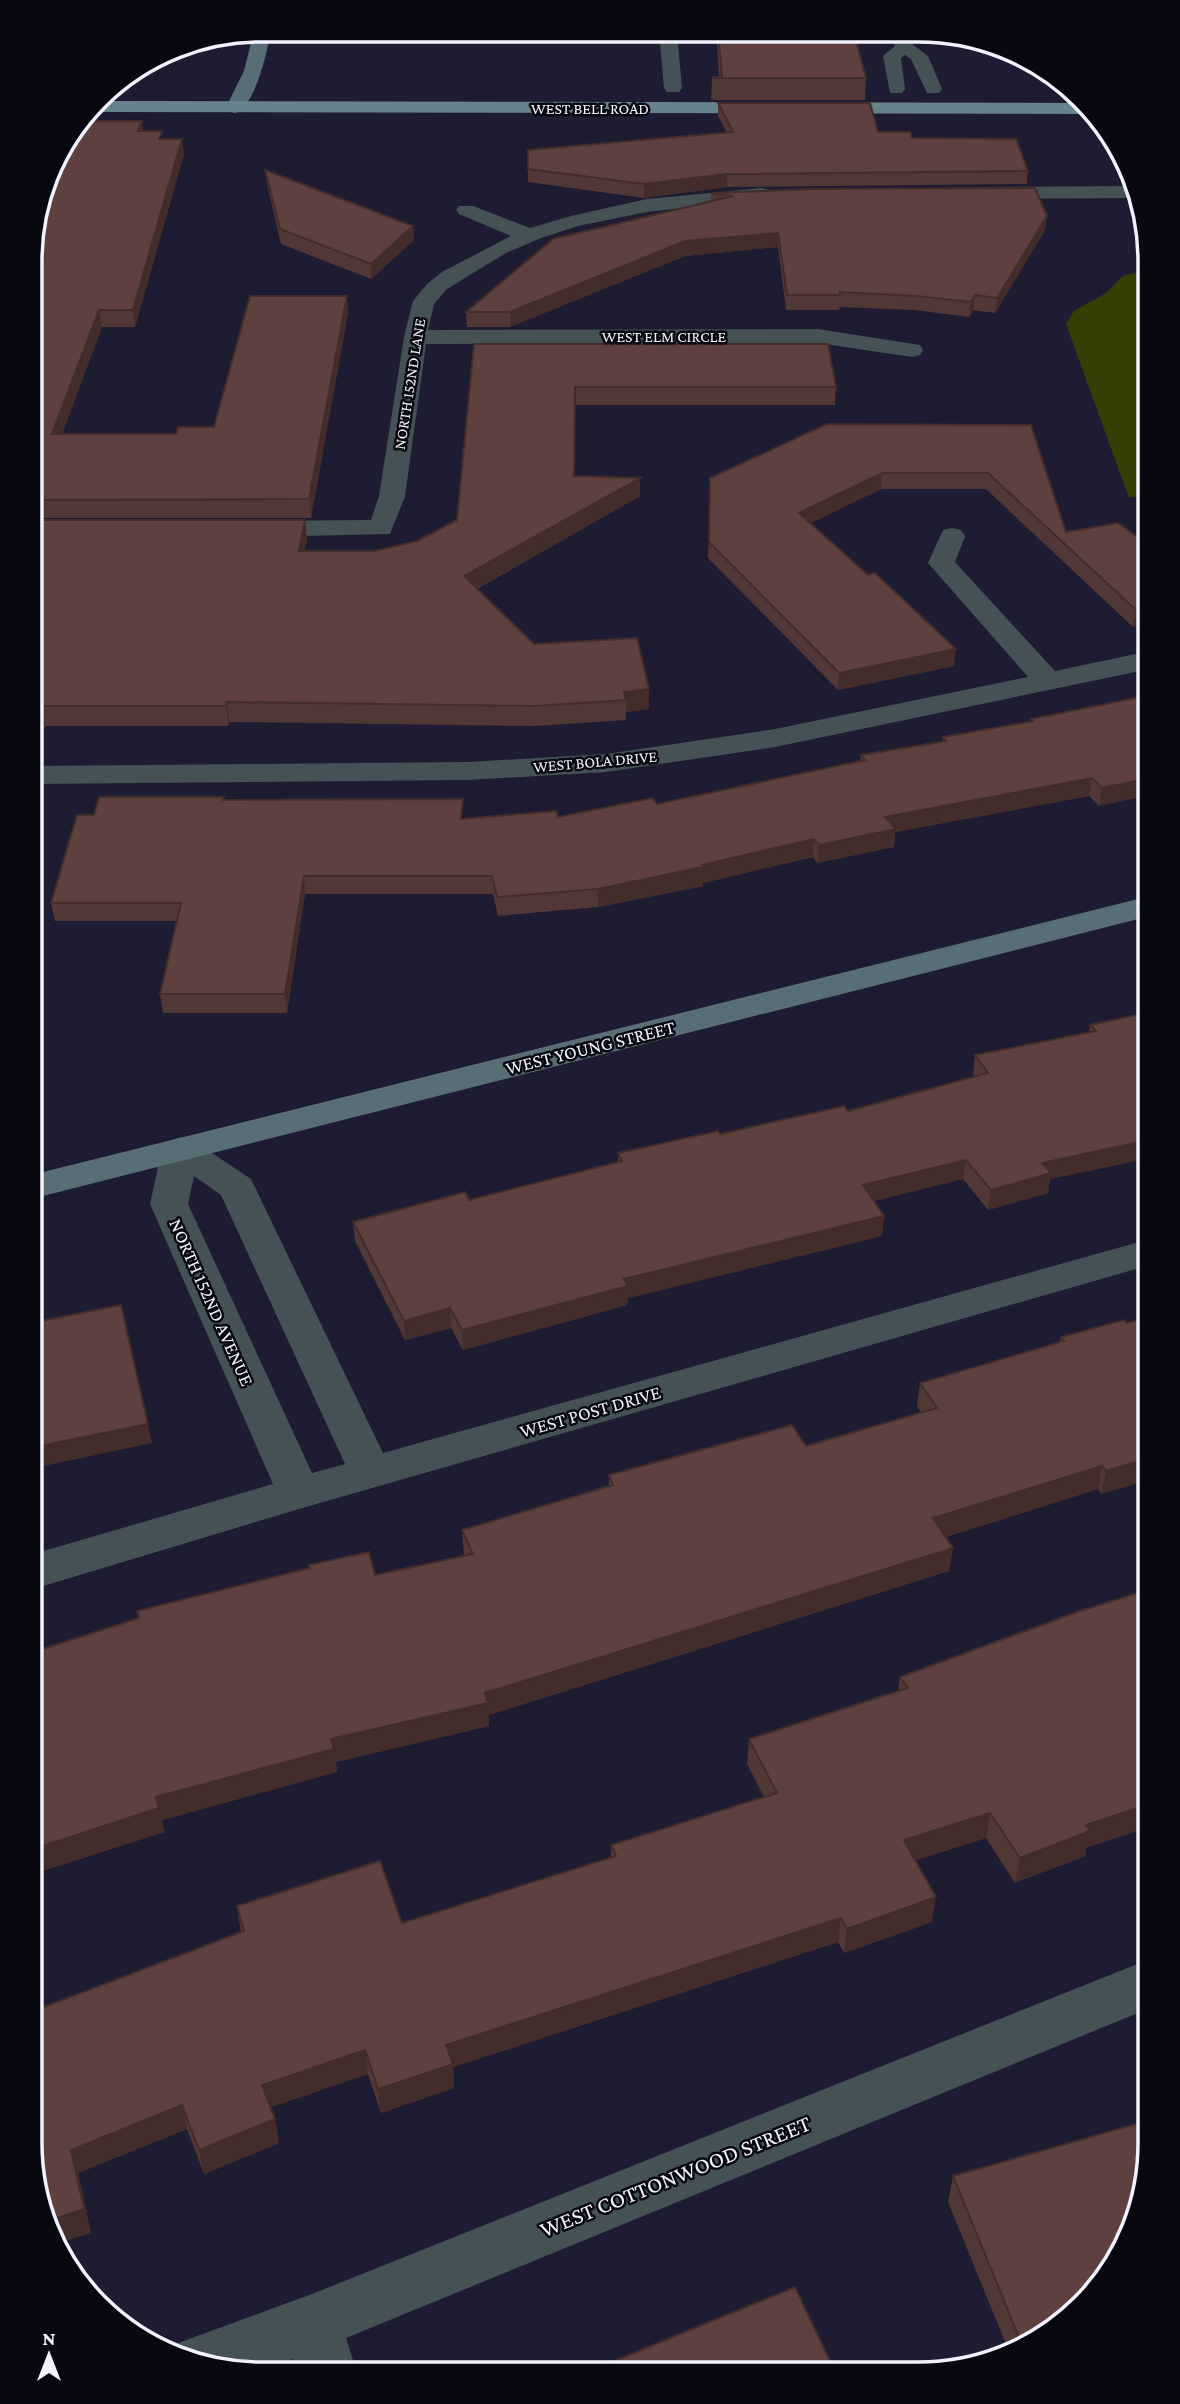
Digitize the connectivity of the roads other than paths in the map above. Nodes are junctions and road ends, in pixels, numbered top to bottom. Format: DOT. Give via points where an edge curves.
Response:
graph roads {
  1 [pos="260,42"];
  2 [pos="669,42"];
  3 [pos="901,42"];
  4 [pos="904,42"];
  5 [pos="236,87"];
  6 [pos="271,87"];
  7 [pos="673,88"];
  8 [pos="890,89"];
  9 [pos="940,89"];
  10 [pos="106,107"];
  11 [pos="235,107"];
  12 [pos="1076,109"];
  13 [pos="1126,192"];
  14 [pos="962,193"];
  15 [pos="786,194"];
  16 [pos="466,210"];
  17 [pos="528,235"];
  18 [pos="415,337"];
  19 [pos="912,350"];
  20 [pos="227,529"];
  21 [pos="952,536"];
  22 [pos="1138,662"];
  23 [pos="1047,680"];
  24 [pos="42,775"];
  25 [pos="1138,909"];
  26 [pos="181,1149"];
  27 [pos="42,1184"];
  28 [pos="1138,1255"];
  29 [pos="371,1473"];
  30 [pos="299,1493"];
  31 [pos="42,1569"];
  32 [pos="1138,1988"];
  33 [pos="319,2348"];
  34 [pos="231,2360"];
  1 -- 5 [label="street" via="253,71"];
  2 -- 7 [label="street"];
  3 -- 8 [label="street" via="892,56"];
  4 -- 9 [label="street" via="919,55"];
  5 -- 6 [label="main road"];
  5 -- 11 [label="street"];
  8 -- 9 [label="main road"];
  10 -- 11 [label="main road, WEST BELL ROAD"];
  11 -- 12 [label="main road, WEST BELL ROAD"];
  13 -- 14 [label="street"];
  15 -- 17 [label="street, NORTH 152ND LANE" via="682,200 593,216"];
  16 -- 17 [label="street"];
  17 -- 18 [label="street, NORTH 152ND LANE" via="479,258 427,296"];
  18 -- 19 [label="street, WEST ELM CIRCLE" via="818,336"];
  18 -- 20 [label="street, NORTH 152ND LANE" via="392,496 381,528"];
  21 -- 23 [label="street" via="941,563"];
  22 -- 23 [label="street, WEST BOLA DRIVE"];
  23 -- 24 [label="street, WEST BOLA DRIVE" via="775,738 606,763 467,771"];
  25 -- 26 [label="street, WEST YOUNG STREET"];
  26 -- 27 [label="street, WEST YOUNG STREET"];
  26 -- 29 [label="street" via="237,1188"];
  26 -- 30 [label="street, NORTH 152ND AVENUE" via="169,1204"];
  28 -- 29 [label="street, WEST POST DRIVE"];
  29 -- 30 [label="street, WEST POST DRIVE"];
  30 -- 31 [label="street, WEST POST DRIVE"];
  32 -- 33 [label="street, WEST COTTONWOOD STREET"];
  33 -- 34 [label="street, WEST COTTONWOOD STREET"];
}
